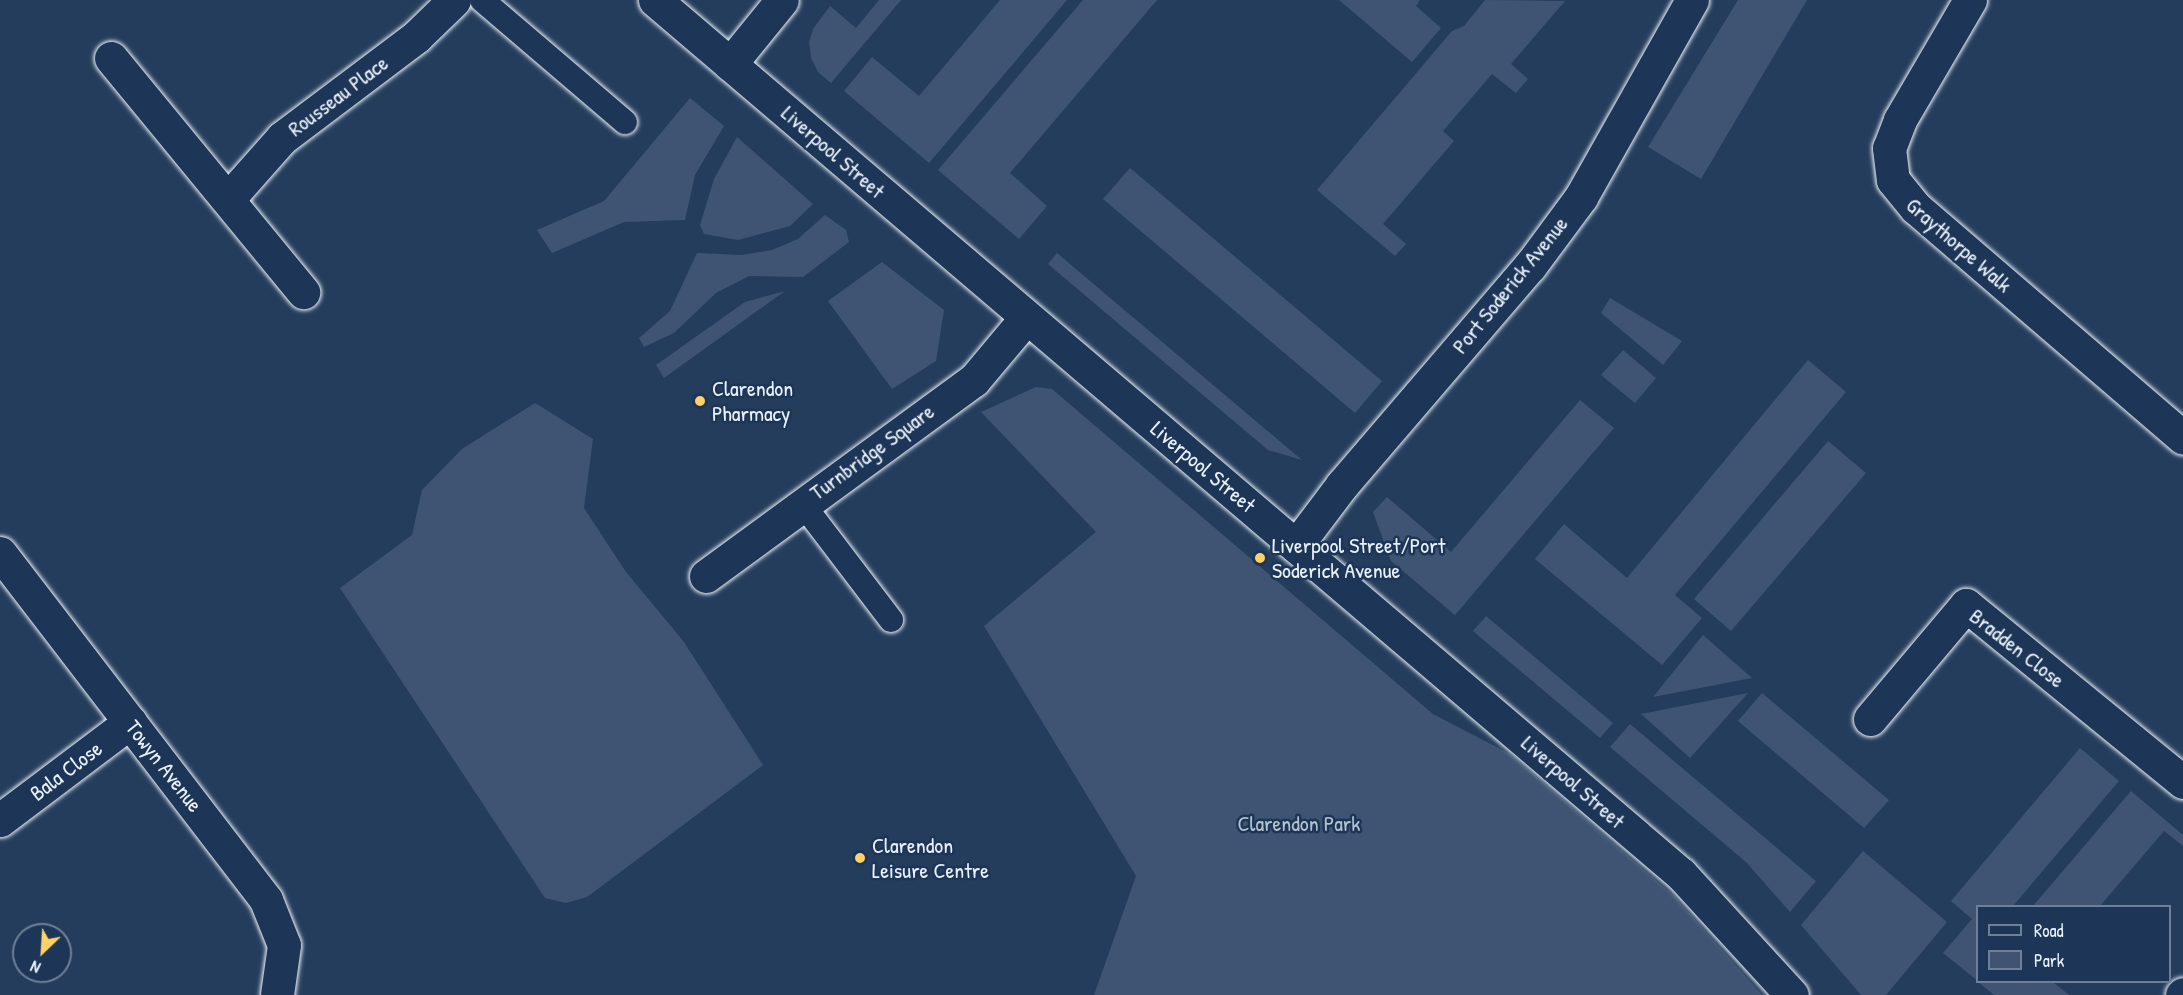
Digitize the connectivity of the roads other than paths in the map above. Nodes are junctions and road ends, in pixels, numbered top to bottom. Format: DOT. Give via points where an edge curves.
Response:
graph roads {
  1 [pos="454,0"];
  2 [pos="482,0"];
  3 [pos="655,0"];
  4 [pos="782,0"];
  5 [pos="1692,0"];
  6 [pos="1970,0"];
  7 [pos="111,58"];
  8 [pos="730,64"];
  9 [pos="625,122"];
  10 [pos="228,200"];
  11 [pos="303,292"];
  12 [pos="1026,318"];
  13 [pos="2183,438"];
  14 [pos="802,503"];
  15 [pos="1296,546"];
  16 [pos="0,553"];
  17 [pos="706,576"];
  18 [pos="891,620"];
  19 [pos="1870,719"];
  20 [pos="130,722"];
  21 [pos="2183,782"];
  22 [pos="0,819"];
  23 [pos="277,995"];
  24 [pos="1792,995"];
  1 -- 10 [label="street, Rousseau Place" via="416,38 282,138"];
  2 -- 9 [label="lane"];
  3 -- 8 [label="street, Liverpool Street"];
  4 -- 8 [label="street"];
  5 -- 15 [label="street, Port Soderick Avenue" via="1575,205 1530,266 1342,485"];
  6 -- 13 [label="street, Graythorpe Walk" via="1900,120 1889,148 1893,180 1916,208"];
  7 -- 10 [label="street"];
  8 -- 12 [label="street, Liverpool Street"];
  10 -- 11 [label="street"];
  12 -- 14 [label="street, Turnbridge Square" via="974,380"];
  12 -- 15 [label="street, Liverpool Street"];
  14 -- 17 [label="street, Turnbridge Square"];
  14 -- 18 [label="lane"];
  15 -- 24 [label="street, Liverpool Street" via="1681,874"];
  16 -- 20 [label="street, Towyn Avenue"];
  19 -- 21 [label="street, Bradden Close" via="1966,605"];
  20 -- 22 [label="street, Bala Close"];
  20 -- 23 [label="street, Towyn Avenue" via="266,900 284,945"];
}
